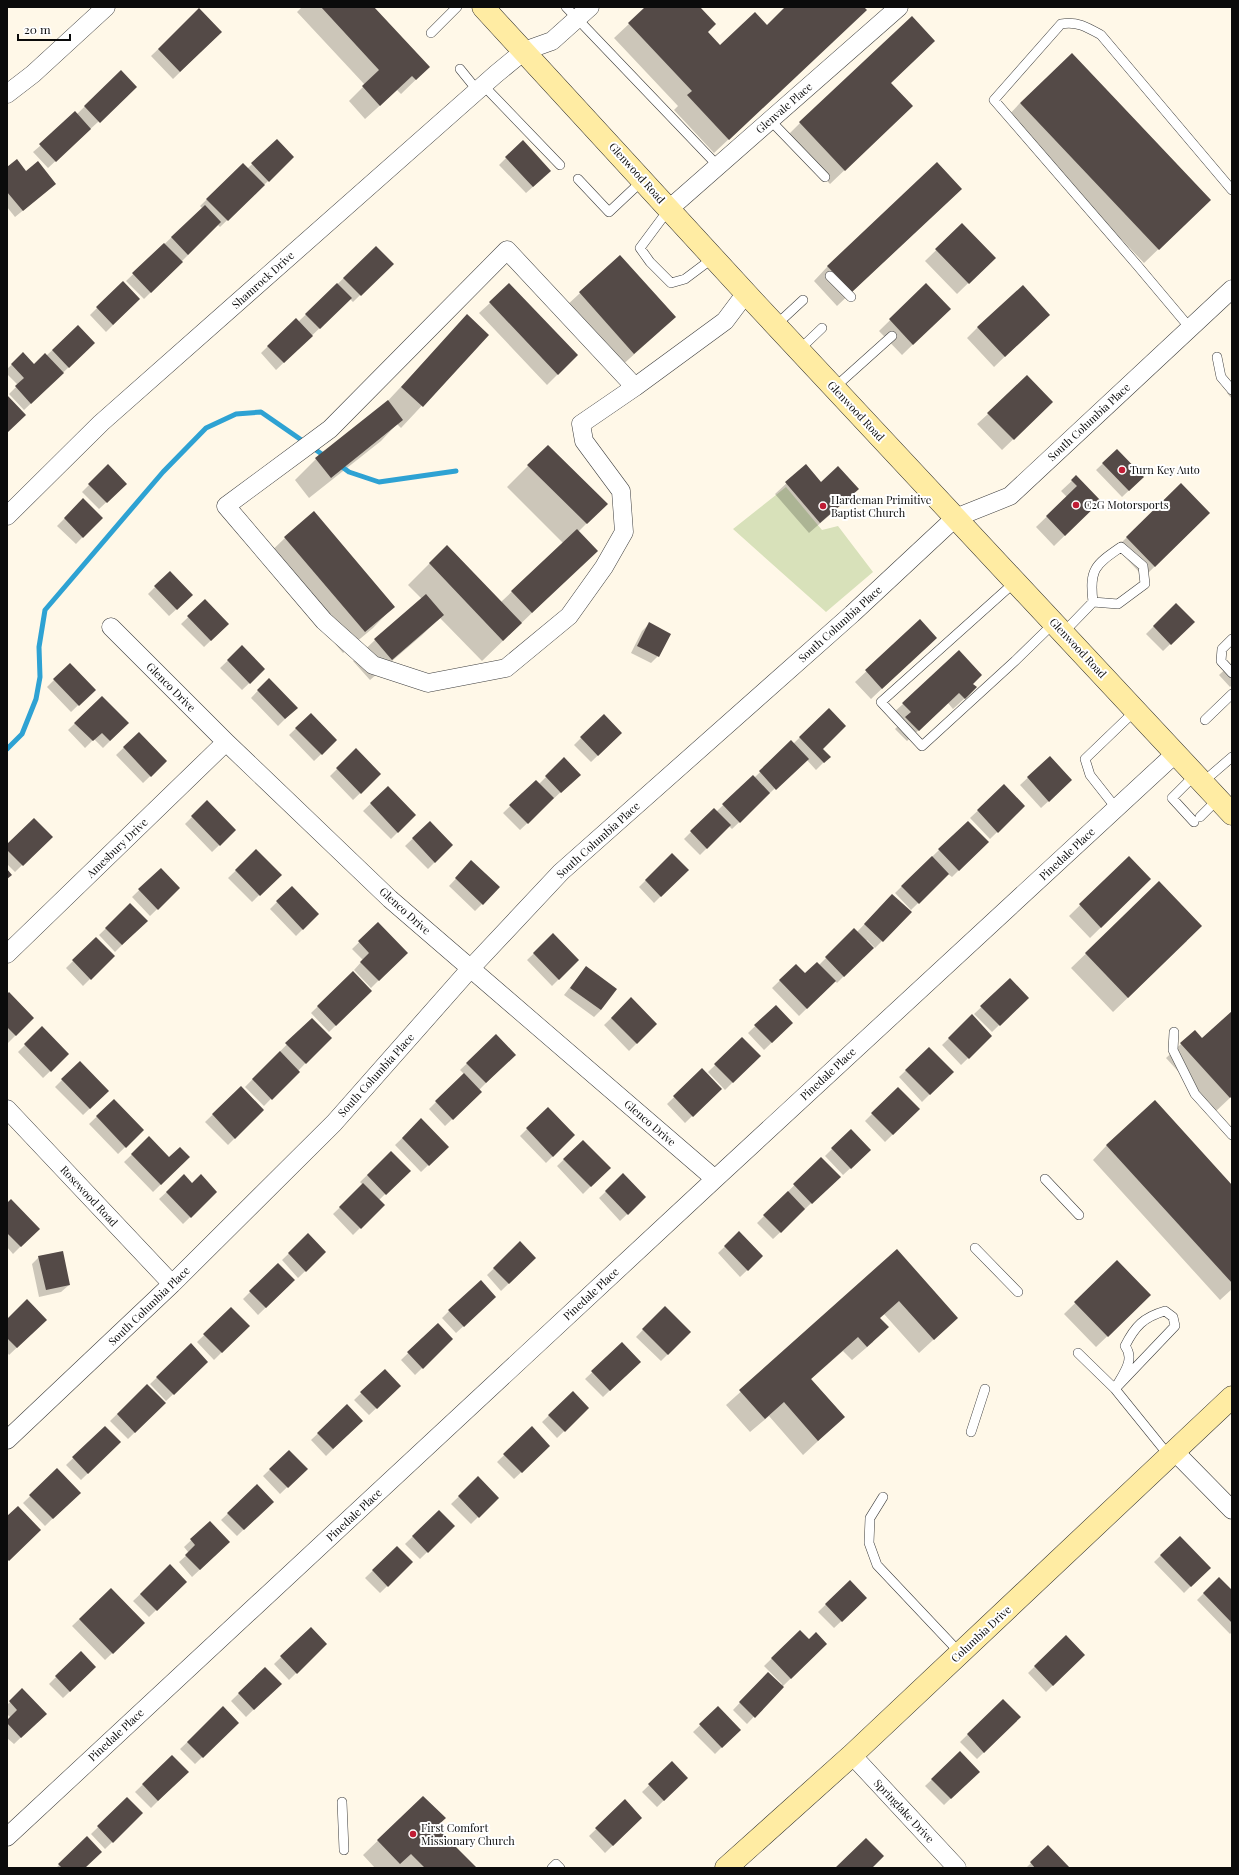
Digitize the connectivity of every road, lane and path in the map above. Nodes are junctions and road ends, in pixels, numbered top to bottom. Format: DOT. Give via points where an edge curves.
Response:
graph roads {
  1 [pos="106,7"];
  2 [pos="457,7"];
  3 [pos="483,7"];
  4 [pos="899,7"];
  5 [pos="578,11"];
  6 [pos="431,33"];
  7 [pos="524,51"];
  8 [pos="460,69"];
  9 [pos="480,87"];
  10 [pos="7,94"];
  11 [pos="770,120"];
  12 [pos="560,165"];
  13 [pos="718,166"];
  14 [pos="825,176"];
  15 [pos="578,179"];
  16 [pos="643,180"];
  17 [pos="1232,190"];
  18 [pos="669,209"];
  19 [pos="713,257"];
  20 [pos="830,276"];
  21 [pos="1232,289"];
  22 [pos="746,293"];
  23 [pos="851,297"];
  24 [pos="803,300"];
  25 [pos="776,326"];
  26 [pos="822,328"];
  27 [pos="1190,328"];
  28 [pos="892,336"];
  29 [pos="799,350"];
  30 [pos="1217,357"];
  31 [pos="635,387"];
  32 [pos="834,388"];
  33 [pos="1232,390"];
  34 [pos="7,516"];
  35 [pos="955,518"];
  36 [pos="1016,582"];
  37 [pos="1093,602"];
  38 [pos="111,627"];
  39 [pos="1059,628"];
  40 [pos="1232,639"];
  41 [pos="1232,673"];
  42 [pos="1232,694"];
  43 [pos="1136,710"];
  44 [pos="1206,720"];
  45 [pos="226,742"];
  46 [pos="1176,752"];
  47 [pos="1232,757"];
  48 [pos="1200,778"];
  49 [pos="1225,806"];
  50 [pos="1116,808"];
  51 [pos="7,954"];
  52 [pos="470,969"];
  53 [pos="1174,1032"];
  54 [pos="7,1109"];
  55 [pos="1232,1134"];
  56 [pos="715,1179"];
  57 [pos="1045,1180"];
  58 [pos="1079,1215"];
  59 [pos="975,1248"];
  60 [pos="172,1284"];
  61 [pos="1018,1292"];
  62 [pos="1078,1353"];
  63 [pos="985,1389"];
  64 [pos="1115,1389"];
  65 [pos="1227,1404"];
  66 [pos="971,1432"];
  67 [pos="7,1440"];
  68 [pos="1172,1454"];
  69 [pos="883,1497"];
  70 [pos="1232,1510"];
  71 [pos="960,1653"];
  72 [pos="852,1754"];
  73 [pos="342,1802"];
  74 [pos="7,1837"];
  75 [pos="344,1850"];
  76 [pos="552,1868"];
  77 [pos="560,1868"];
  78 [pos="726,1868"];
  79 [pos="957,1868"];
  1 -- 10 [label="street" via="34,74"];
  2 -- 6 [label="lane"];
  3 -- 7 [label="main road, Glenwood Road"];
  4 -- 11 [label="street, Glenvale Place"];
  5 -- 7 [label="street" via="552,42"];
  5 -- 13 [label="lane"];
  7 -- 9 [label="street, Shamrock Drive"];
  7 -- 16 [label="main road, Glenwood Road"];
  8 -- 9 [label="lane"];
  9 -- 12 [label="lane"];
  9 -- 34 [label="street, Shamrock Drive" via="101,423"];
  11 -- 13 [label="street, Glenvale Place"];
  11 -- 14 [label="lane"];
  13 -- 18 [label="street, Glenvale Place"];
  15 -- 16 [label="lane" via="609,212"];
  16 -- 18 [label="main road, Glenwood Road"];
  17 -- 27 [label="lane" via="1101,35 1084,25 1071,22 1061,24 994,100"];
  18 -- 19 [label="main road, Glenwood Road"];
  18 -- 19 [label="lane" via="640,248 650,262 671,283 685,279"];
  19 -- 22 [label="main road, Glenwood Road"];
  20 -- 23 [label="lane"];
  21 -- 27 [label="street, South Columbia Place"];
  22 -- 25 [label="main road, Glenwood Road"];
  22 -- 31 [label="street" via="725,322"];
  24 -- 25 [label="lane"];
  25 -- 29 [label="main road, Glenwood Road"];
  26 -- 29 [label="lane"];
  27 -- 35 [label="street, South Columbia Place" via="1010,496"];
  28 -- 32 [label="lane"];
  29 -- 32 [label="main road, Glenwood Road"];
  30 -- 33 [label="lane" via="1221,378"];
  31 -- 31 [label="street" via="507,250 330,429 226,506 324,621 373,665 428,683 506,668 569,616 604,567 624,532 621,491 584,441 581,424"];
  32 -- 35 [label="main road, Glenwood Road"];
  35 -- 36 [label="main road, Glenwood Road"];
  35 -- 52 [label="street, South Columbia Place" via="846,619 561,872"];
  36 -- 39 [label="main road, Glenwood Road"];
  36 -- 39 [label="lane" via="881,702 922,746 1015,661"];
  37 -- 37 [label="lane" via="1118,604 1145,584 1143,566 1121,547 1094,570 1090,583"];
  37 -- 39 [label="lane"];
  38 -- 45 [label="street, Glenco Drive"];
  39 -- 43 [label="main road, Glenwood Road"];
  40 -- 41 [label="lane" via="1222,649 1221,661"];
  42 -- 44 [label="lane"];
  43 -- 46 [label="main road, Glenwood Road"];
  43 -- 50 [label="lane" via="1085,759 1090,776"];
  45 -- 51 [label="street, Amesbury Drive"];
  45 -- 52 [label="street, Glenco Drive" via="390,899"];
  46 -- 48 [label="main road, Glenwood Road"];
  46 -- 50 [label="street, Pinedale Place"];
  47 -- 48 [label="lane"];
  48 -- 49 [label="main road, Glenwood Road"];
  48 -- 49 [label="lane" via="1172,798 1197,820"];
  50 -- 56 [label="street, Pinedale Place"];
  52 -- 56 [label="street, Glenco Drive"];
  52 -- 60 [label="street, South Columbia Place" via="334,1123"];
  53 -- 55 [label="lane" via="1173,1050 1195,1094"];
  54 -- 60 [label="street, Rosewood Road"];
  56 -- 74 [label="street, Pinedale Place"];
  57 -- 58 [label="lane"];
  59 -- 61 [label="lane"];
  60 -- 67 [label="street, South Columbia Place"];
  62 -- 64 [label="lane"];
  63 -- 66 [label="lane"];
  64 -- 64 [label="lane" via="1175,1326 1173,1317 1165,1311 1150,1315 1132,1332 1125,1346 1130,1352 1129,1363"];
  64 -- 68 [label="lane"];
  65 -- 68 [label="main road, Columbia Drive"];
  68 -- 70 [label="street"];
  68 -- 71 [label="main road, Columbia Drive"];
  69 -- 71 [label="lane" via="870,1518 869,1542 877,1565"];
  71 -- 72 [label="main road, Columbia Drive"];
  72 -- 78 [label="main road, Columbia Drive"];
  72 -- 79 [label="street, Springlake Drive"];
  73 -- 75 [label="lane"];
  76 -- 77 [label="lane" via="556,1864"];
}
